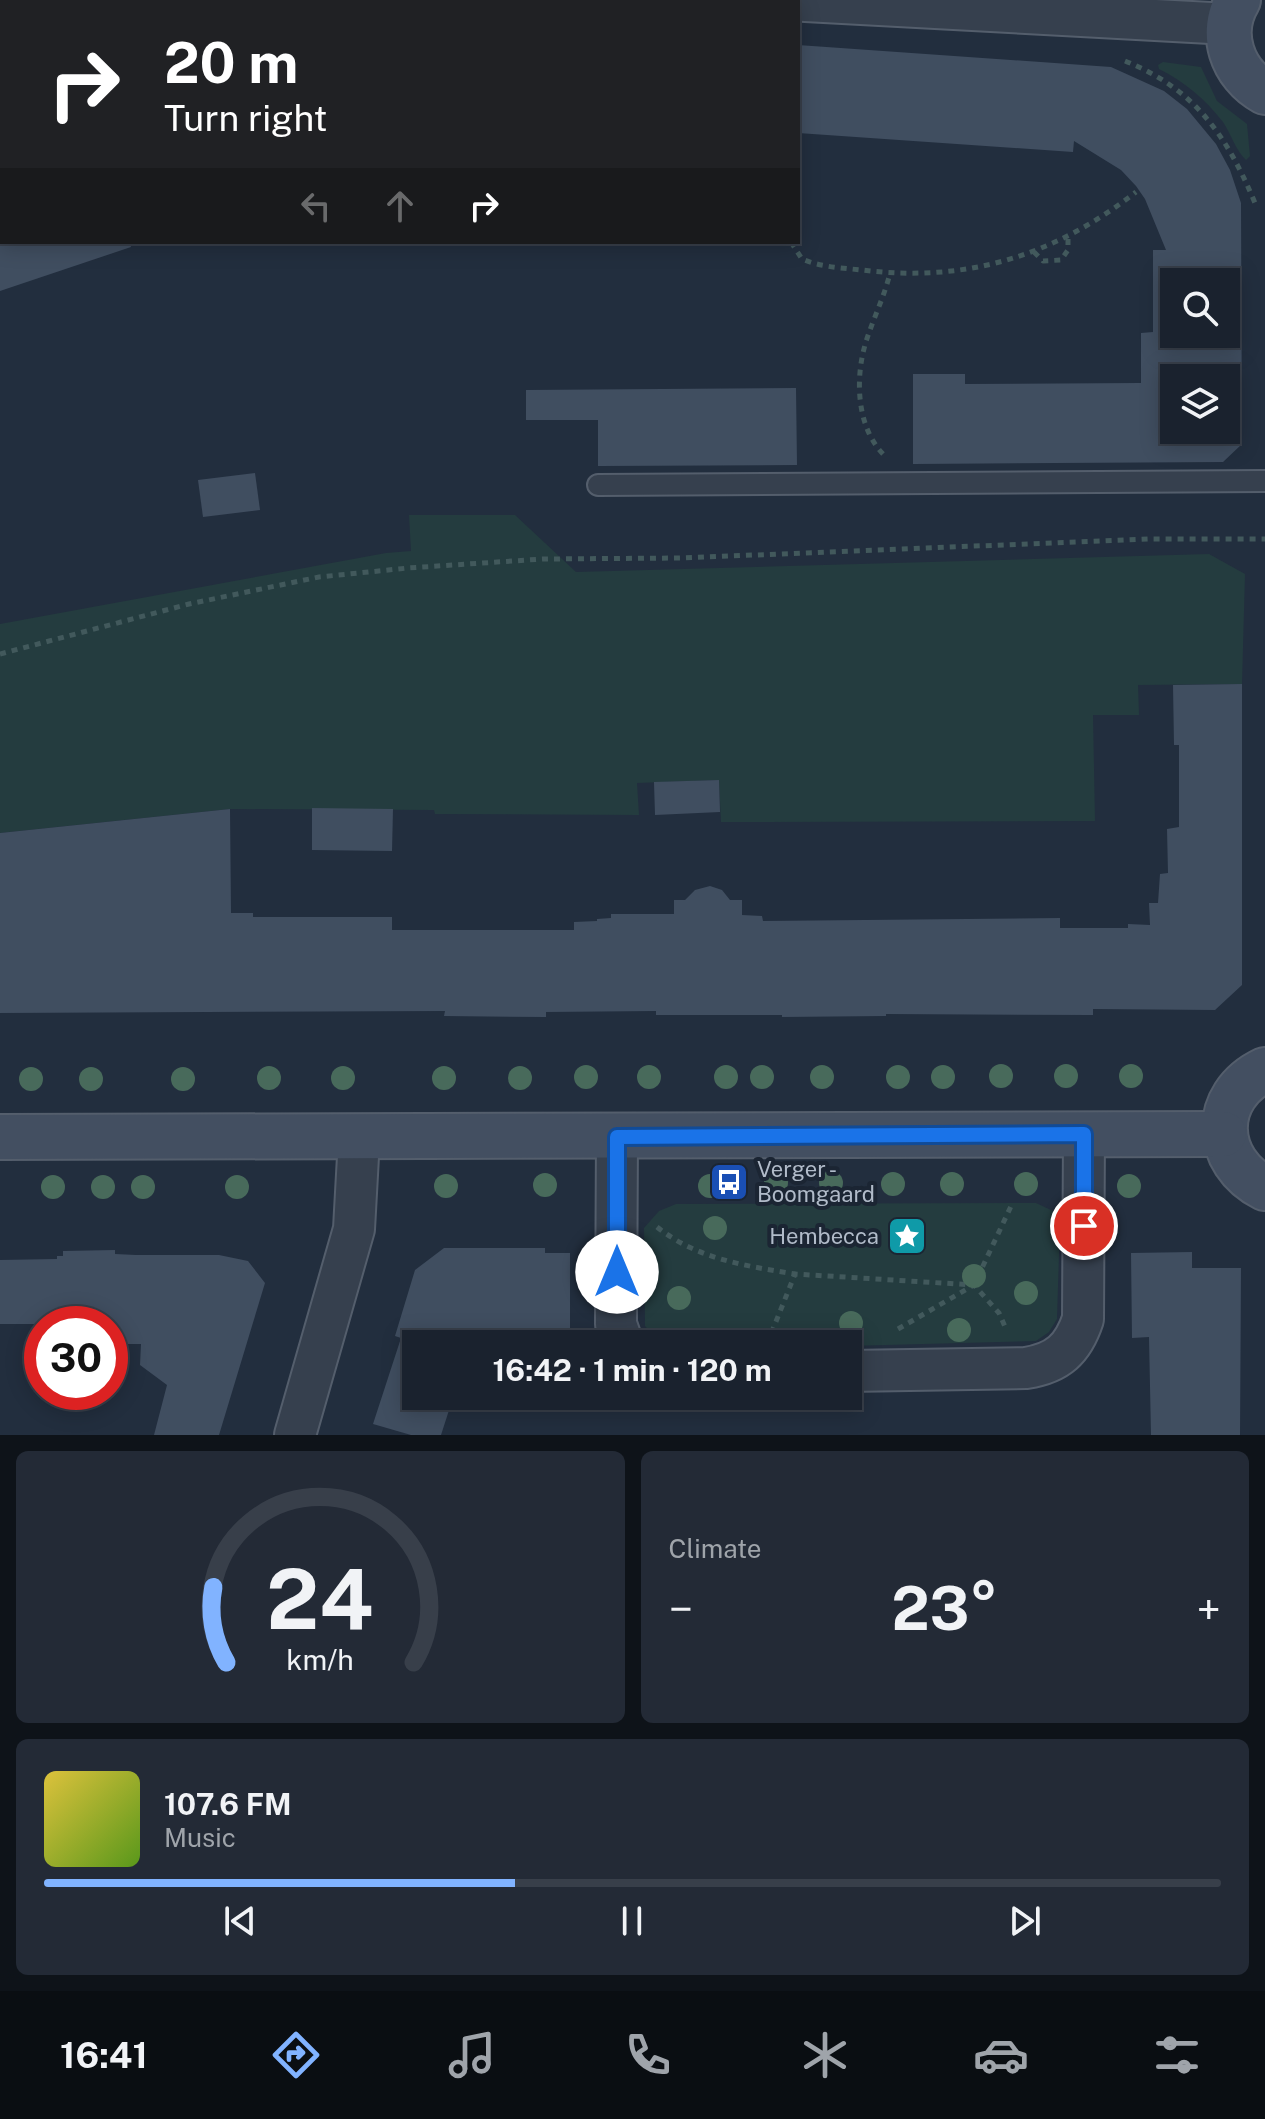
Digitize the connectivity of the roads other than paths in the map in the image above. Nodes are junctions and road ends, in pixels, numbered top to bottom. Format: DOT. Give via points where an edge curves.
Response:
graph roads {
  1 [pos="800,0"];
  2 [pos="1233,12"];
  3 [pos="1265,92"];
  4 [pos="1265,481"];
  5 [pos="598,485"];
  6 [pos="1265,1070"];
  7 [pos="1084,1134"];
  8 [pos="1224,1134"];
  9 [pos="0,1137"];
  10 [pos="617,1137"];
  11 [pos="359,1138"];
  12 [pos="1265,1188"];
  13 [pos="618,1330"];
  14 [pos="862,1371"];
  15 [pos="295,1435"];
  1 -- 2 [label="street"];
  2 -- 3 [label="street" via="1233,59 1242,75"];
  4 -- 5 [label="lane"];
  6 -- 8 [label="street" via="1233,1098"];
  7 -- 8 [label="street"];
  7 -- 10 [label="street"];
  7 -- 14 [label="street" via="1083,1319 1071,1347 1059,1359 1026,1368"];
  8 -- 12 [label="street" via="1237,1168"];
  9 -- 11 [label="street"];
  10 -- 11 [label="street"];
  10 -- 13 [label="street"];
  11 -- 15 [label="street" via="354,1229"];
}
